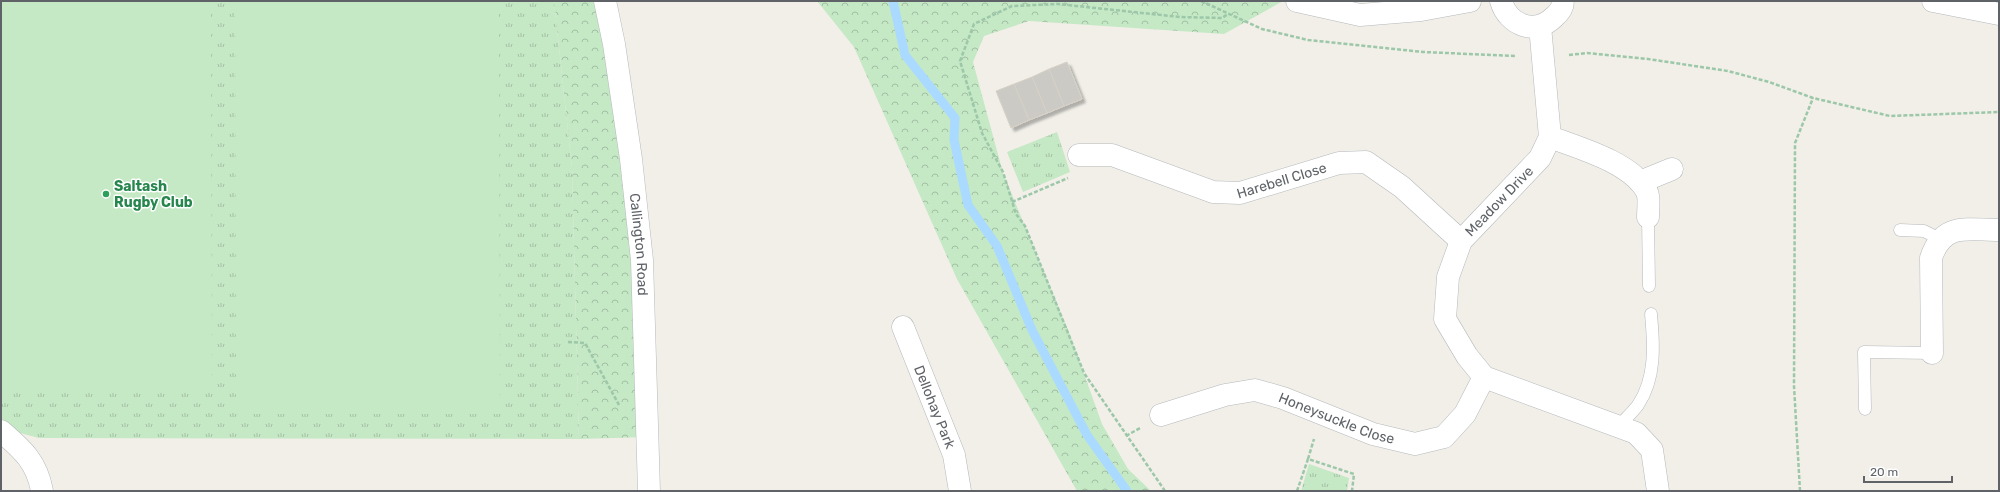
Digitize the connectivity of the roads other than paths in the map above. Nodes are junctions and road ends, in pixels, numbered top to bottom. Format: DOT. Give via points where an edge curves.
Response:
graph roads {
  1 [pos="605,1"];
  2 [pos="1297,1"];
  3 [pos="1470,1"];
  4 [pos="1501,1"];
  5 [pos="1563,1"];
  6 [pos="1933,1"];
  7 [pos="1999,14"];
  8 [pos="1540,26"];
  9 [pos="1550,137"];
  10 [pos="1079,155"];
  11 [pos="1672,169"];
  12 [pos="1640,182"];
  13 [pos="1648,217"];
  14 [pos="1900,230"];
  15 [pos="1999,230"];
  16 [pos="1940,239"];
  17 [pos="1461,241"];
  18 [pos="1649,286"];
  19 [pos="1651,314"];
  20 [pos="903,327"];
  21 [pos="1932,353"];
  22 [pos="1484,377"];
  23 [pos="1865,409"];
  24 [pos="1161,415"];
  25 [pos="1620,426"];
  26 [pos="1,432"];
  27 [pos="958,490"];
  28 [pos="42,491"];
  29 [pos="649,491"];
  30 [pos="1658,491"];
  1 -- 29 [label="street, Callington Road" via="631,159 642,260"];
  2 -- 3 [label="street" via="1360,15 1420,10"];
  4 -- 8 [label="street" via="1504,12 1510,18 1522,25"];
  5 -- 8 [label="street" via="1559,13"];
  6 -- 7 [label="street"];
  8 -- 9 [label="street"];
  9 -- 12 [label="street" via="1611,161"];
  9 -- 17 [label="street, Meadow Drive" via="1540,158"];
  10 -- 17 [label="street, Harebell Close" via="1112,155 1213,192 1240,193 1339,163 1366,162 1402,187"];
  11 -- 12 [label="street"];
  12 -- 13 [label="street" via="1647,191"];
  13 -- 18 [label="lane"];
  14 -- 16 [label="lane" via="1924,231"];
  15 -- 16 [label="street" via="1961,230 1949,232"];
  16 -- 21 [label="street" via="1931,258"];
  17 -- 22 [label="street, Meadow Drive" via="1448,277 1445,319 1467,356"];
  19 -- 25 [label="lane" via="1655,347 1652,367 1638,404"];
  20 -- 27 [label="street, Dellohay Park" via="954,455"];
  21 -- 23 [label="lane" via="1864,352"];
  22 -- 24 [label="street, Honeysuckle Close" via="1465,414 1444,437 1415,444 1373,434 1283,398 1255,390 1225,395"];
  22 -- 25 [label="street"];
  25 -- 30 [label="street" via="1636,433 1652,450"];
  26 -- 28 [label="street" via="25,452 40,480"];
}
